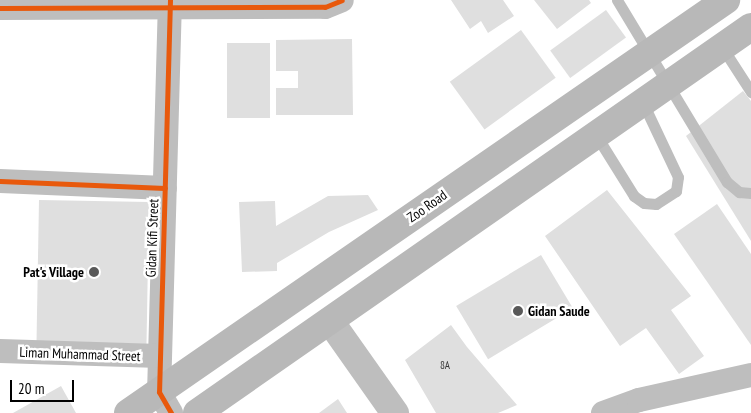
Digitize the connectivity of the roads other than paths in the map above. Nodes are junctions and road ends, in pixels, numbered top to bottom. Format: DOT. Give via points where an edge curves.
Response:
graph roads {
  1 [pos="342,0"];
  2 [pos="617,0"];
  3 [pos="726,0"];
  4 [pos="170,5"];
  5 [pos="0,8"];
  6 [pos="751,27"];
  7 [pos="722,47"];
  8 [pos="650,51"];
  9 [pos="669,85"];
  10 [pos="751,92"];
  11 [pos="643,103"];
  12 [pos="596,135"];
  13 [pos="0,181"];
  14 [pos="165,188"];
  15 [pos="751,193"];
  16 [pos="330,320"];
  17 [pos="0,351"];
  18 [pos="160,356"];
  19 [pos="751,375"];
  20 [pos="165,402"];
  21 [pos="641,406"];
  22 [pos="128,413"];
  23 [pos="197,413"];
  24 [pos="395,413"];
  25 [pos="603,413"];
  1 -- 4 [label="street" via="326,7"];
  2 -- 8 [label="lane"];
  3 -- 8 [label="main road, Zoo Road"];
  4 -- 5 [label="street"];
  4 -- 14 [label="street, Gidan Kifi Street"];
  6 -- 7 [label="main road"];
  7 -- 9 [label="main road"];
  7 -- 10 [label="lane"];
  8 -- 9 [label="lane"];
  8 -- 20 [label="main road, Zoo Road"];
  9 -- 11 [label="main road"];
  9 -- 15 [label="lane" via="727,182 739,192"];
  11 -- 12 [label="main road"];
  11 -- 12 [label="lane" via="678,177 676,191 656,204 644,203 634,196"];
  12 -- 16 [label="main road"];
  13 -- 14 [label="street"];
  14 -- 18 [label="street, Gidan Kifi Street"];
  16 -- 23 [label="main road"];
  16 -- 24 [label="street"];
  17 -- 18 [label="street, Liman Muhammad Street"];
  18 -- 20 [label="street, Gidan Kifi Street"];
  19 -- 21 [label="street"];
  20 -- 22 [label="main road, Zoo Road"];
  21 -- 25 [label="street"];
}
